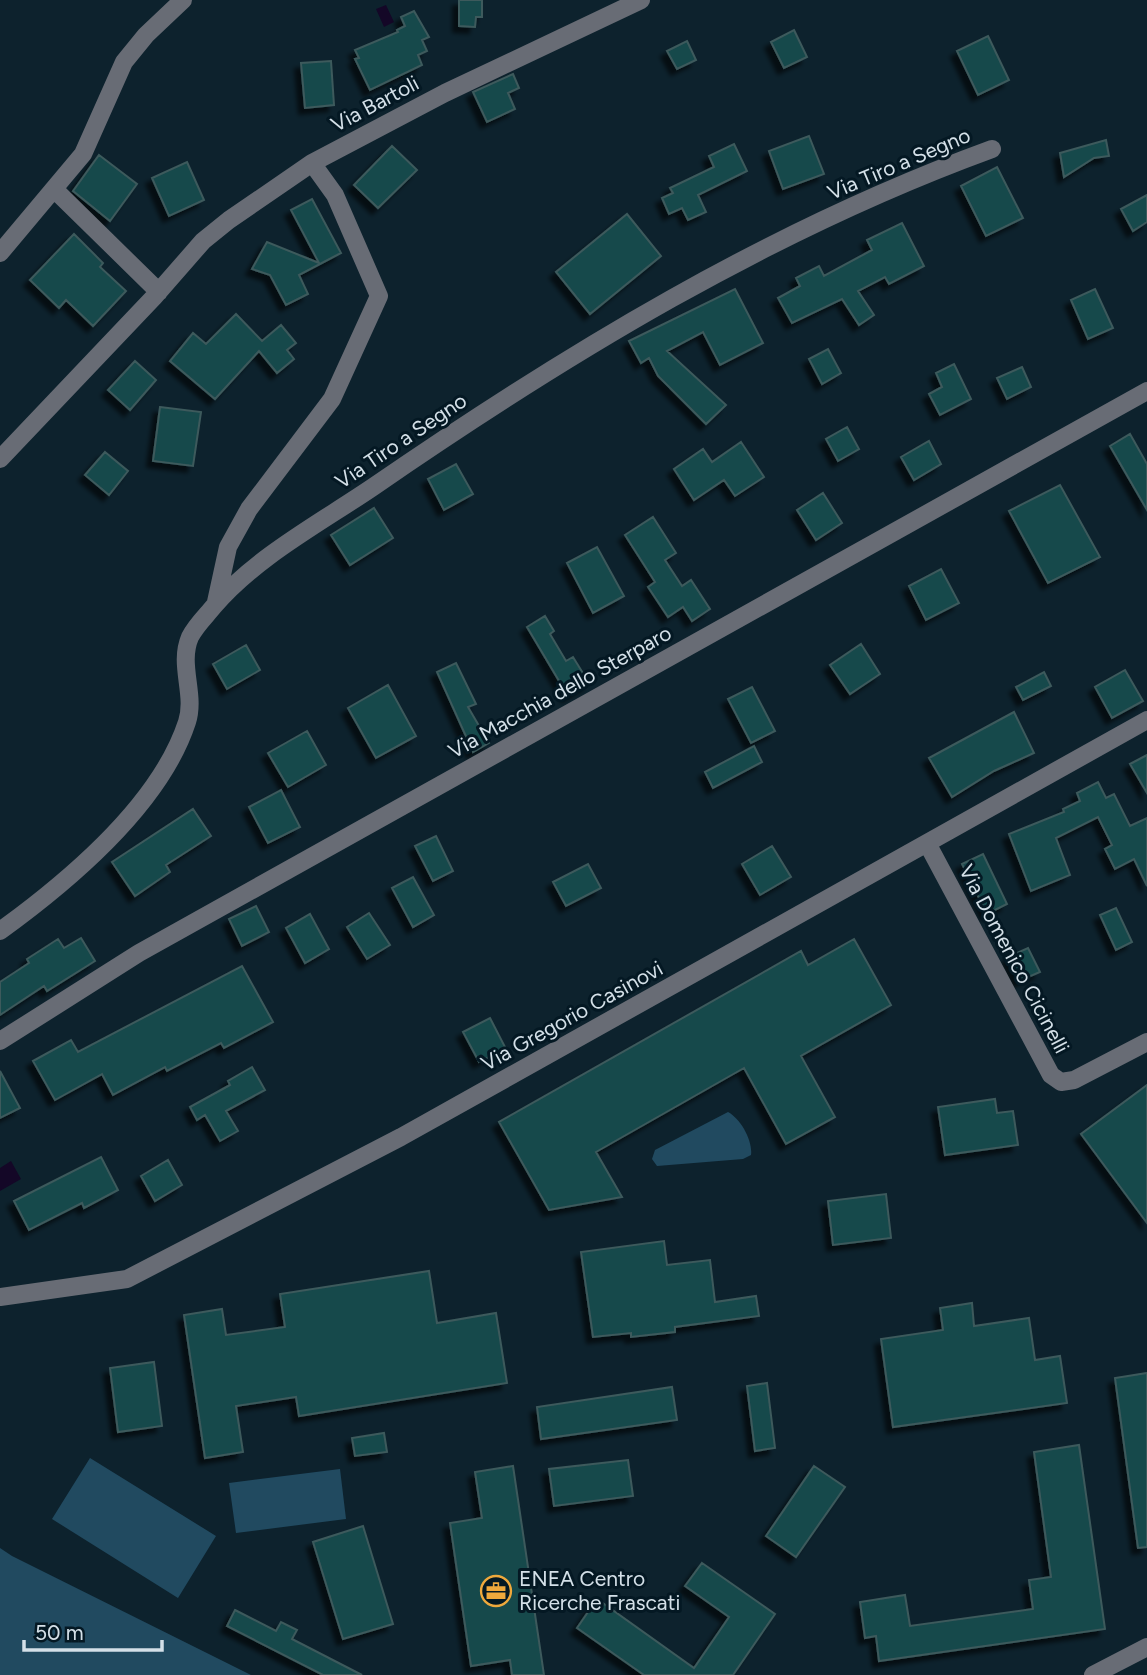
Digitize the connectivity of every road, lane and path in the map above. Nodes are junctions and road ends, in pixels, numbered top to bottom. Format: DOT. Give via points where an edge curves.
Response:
graph roads {
  1 [pos="183,0"];
  2 [pos="641,0"];
  3 [pos="992,149"];
  4 [pos="312,163"];
  5 [pos="54,190"];
  6 [pos="0,253"];
  7 [pos="159,292"];
  8 [pos="1147,391"];
  9 [pos="0,459"];
  10 [pos="216,604"];
  11 [pos="1147,720"];
  12 [pos="928,843"];
  13 [pos="0,931"];
  14 [pos="0,1041"];
  15 [pos="1147,1042"];
  16 [pos="0,1297"];
  17 [pos="1147,1647"];
  18 [pos="1093,1675"];
  1 -- 5 [label="street" via="124,62 86,149"];
  2 -- 4 [label="street, Via Bartoli" via="445,93"];
  3 -- 10 [label="street, Via Tiro a Segno" via="886,191 644,313 439,442 257,566"];
  4 -- 7 [label="street, Via Bartoli" via="203,241"];
  4 -- 10 [label="street" via="335,195 379,296 332,398 249,509 228,547"];
  5 -- 6 [label="street"];
  5 -- 7 [label="street"];
  7 -- 9 [label="street, Via Bartoli"];
  8 -- 14 [label="street, Via Macchia dello Sterparo" via="131,957"];
  10 -- 13 [label="street, Via Tiro a Segno" via="189,640 188,718 151,790 107,839"];
  11 -- 12 [label="street, Via Gregorio Casinovi"];
  12 -- 15 [label="street, Via Domenico Cicinelli" via="1051,1075 1060,1082 1074,1080"];
  12 -- 16 [label="street, Via Gregorio Casinovi" via="401,1138 127,1279"];
  17 -- 18 [label="street"];
}
